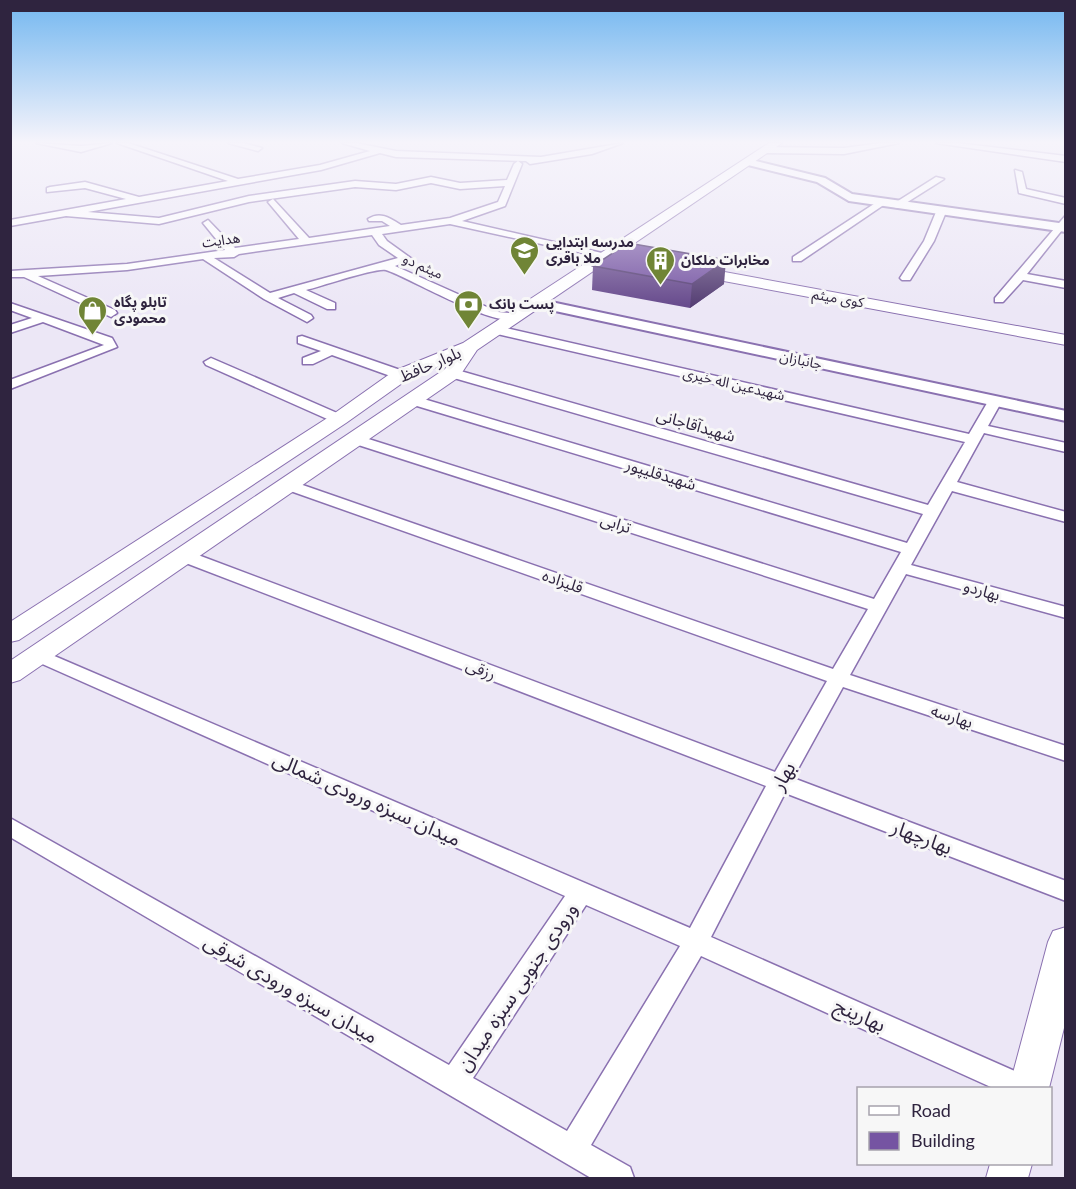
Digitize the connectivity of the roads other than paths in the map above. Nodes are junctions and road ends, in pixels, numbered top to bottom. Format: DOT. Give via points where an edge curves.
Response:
graph roads {
  1 [pos="253,198"];
  2 [pos="504,198"];
  3 [pos="694,198"];
  4 [pos="856,198"];
  5 [pos="907,198"];
  6 [pos="136,199"];
  7 [pos="273,202"];
  8 [pos="880,204"];
  9 [pos="895,206"];
  10 [pos="940,212"];
  11 [pos="66,213"];
  12 [pos="373,219"];
  13 [pos="450,221"];
  14 [pos="10,223"];
  15 [pos="208,223"];
  16 [pos="1063,224"];
  17 [pos="399,228"];
  18 [pos="376,233"];
  19 [pos="308,243"];
  20 [pos="234,254"];
  21 [pos="609,256"];
  22 [pos="207,258"];
  23 [pos="797,259"];
  24 [pos="633,260"];
  25 [pos="140,266"];
  26 [pos="386,266"];
  27 [pos="680,269"];
  28 [pos="96,271"];
  29 [pos="10,274"];
  30 [pos="24,274"];
  31 [pos="1020,276"];
  32 [pos="906,278"];
  33 [pos="112,279"];
  34 [pos="140,279"];
  35 [pos="1065,285"];
  36 [pos="296,290"];
  37 [pos="268,297"];
  38 [pos="999,300"];
  39 [pos="537,303"];
  40 [pos="10,306"];
  41 [pos="331,306"];
  42 [pos="111,313"];
  43 [pos="46,317"];
  44 [pos="516,317"];
  45 [pos="307,318"];
  46 [pos="10,329"];
  47 [pos="497,330"];
  48 [pos="302,340"];
  49 [pos="1065,340"];
  50 [pos="470,347"];
  51 [pos="332,351"];
  52 [pos="308,361"];
  53 [pos="211,362"];
  54 [pos="452,373"];
  55 [pos="401,375"];
  56 [pos="10,385"];
  57 [pos="412,400"];
  58 [pos="994,401"];
  59 [pos="1065,416"];
  60 [pos="339,419"];
  61 [pos="975,434"];
  62 [pos="354,439"];
  63 [pos="1065,448"];
  64 [pos="946,484"];
  65 [pos="288,485"];
  66 [pos="931,511"];
  67 [pos="1065,517"];
  68 [pos="910,549"];
  69 [pos="184,555"];
  70 [pos="899,567"];
  71 [pos="877,606"];
  72 [pos="1065,613"];
  73 [pos="10,634"];
  74 [pos="38,656"];
  75 [pos="10,674"];
  76 [pos="838,678"];
  77 [pos="1065,754"];
  78 [pos="779,783"];
  79 [pos="10,826"];
  80 [pos="1065,891"];
  81 [pos="581,892"];
  82 [pos="696,942"];
  83 [pos="1065,942"];
  84 [pos="453,1083"];
  85 [pos="1019,1087"];
  86 [pos="1029,1087"];
  87 [pos="572,1152"];
  88 [pos="619,1179"];
  1 -- 11 [label="street" via="159,222"];
  2 -- 13 [label="street" via="502,204"];
  3 -- 21 [label="main road"];
  4 -- 8 [label="street"];
  5 -- 9 [label="street"];
  6 -- 11 [label="street"];
  7 -- 19 [label="street"];
  8 -- 9 [label="street"];
  8 -- 23 [label="street"];
  9 -- 10 [label="street"];
  10 -- 16 [label="street"];
  10 -- 32 [label="street"];
  11 -- 14 [label="street"];
  12 -- 17 [label="street" via="384,218"];
  13 -- 17 [label="street, هدایت"];
  13 -- 21 [label="street, هدایت"];
  15 -- 20 [label="street"];
  16 -- 31 [label="street"];
  17 -- 18 [label="street, هدایت"];
  18 -- 19 [label="street, هدایت"];
  18 -- 26 [label="street" via="383,243 407,259"];
  19 -- 20 [label="street, هدایت"];
  20 -- 22 [label="street, هدایت"];
  21 -- 24 [label="main road"];
  21 -- 39 [label="main road"];
  22 -- 25 [label="street, هدایت"];
  22 -- 37 [label="street"];
  25 -- 28 [label="street, هدایت"];
  25 -- 34 [label="street"];
  26 -- 36 [label="street"];
  26 -- 44 [label="street, میثم دو" via="496,315"];
  27 -- 49 [label="main road, کوی میثم"];
  28 -- 30 [label="street, هدایت"];
  28 -- 33 [label="street"];
  29 -- 30 [label="street, هدایت"];
  30 -- 42 [label="street"];
  31 -- 35 [label="street"];
  31 -- 38 [label="street"];
  36 -- 37 [label="street"];
  36 -- 41 [label="street"];
  37 -- 45 [label="street"];
  39 -- 44 [label="main road"];
  39 -- 58 [label="street, جانبازان"];
  40 -- 43 [label="street"];
  43 -- 46 [label="street"];
  43 -- 56 [label="street" via="108,341 111,347"];
  44 -- 47 [label="main road"];
  47 -- 50 [label="main road"];
  47 -- 61 [label="street, شهیدعین اله خیری"];
  48 -- 51 [label="street"];
  50 -- 54 [label="main road, بلوار حافظ"];
  50 -- 55 [label="main road, بلوار حافظ"];
  51 -- 52 [label="street"];
  51 -- 55 [label="street"];
  53 -- 60 [label="street"];
  54 -- 57 [label="main road, بلوار حافظ"];
  54 -- 66 [label="street, شهیدآقاجانی"];
  55 -- 60 [label="main road, بلوار حافظ"];
  57 -- 62 [label="main road, بلوار حافظ"];
  57 -- 68 [label="street, شهیدقلیپور"];
  58 -- 59 [label="street, جانبازان"];
  58 -- 61 [label="street, بهار"];
  60 -- 73 [label="main road, بلوار حافظ"];
  61 -- 63 [label="street, شهیدعین اله خیری"];
  61 -- 64 [label="street, بهار"];
  62 -- 65 [label="main road, بلوار حافظ"];
  62 -- 71 [label="street, ترابی"];
  64 -- 66 [label="street, بهار"];
  64 -- 67 [label="street"];
  65 -- 69 [label="main road, بلوار حافظ"];
  65 -- 76 [label="street, قلیزاده"];
  66 -- 68 [label="street, بهار"];
  68 -- 70 [label="street, بهار"];
  69 -- 74 [label="main road, بلوار حافظ"];
  69 -- 78 [label="street, رزقی"];
  70 -- 71 [label="street, بهار"];
  70 -- 72 [label="street, بهاردو"];
  71 -- 76 [label="street, بهار"];
  74 -- 75 [label="main road, بلوار حافظ"];
  74 -- 81 [label="street, میدان سبزه ورودی شمالی"];
  76 -- 77 [label="street, بهارسه"];
  76 -- 78 [label="street, بهار"];
  78 -- 80 [label="street, بهارچهار"];
  78 -- 82 [label="street, بهار"];
  79 -- 84 [label="street, میدان سبزه ورودی شرقی"];
  81 -- 82 [label="street, میدان سبزه ورودی شمالی"];
  81 -- 84 [label="street, ورودی جنوبی سبزه میدان"];
  82 -- 85 [label="street, بهارپنج"];
  82 -- 87 [label="street, بهار"];
  83 -- 86 [label="main road"];
  84 -- 87 [label="street, میدان سبزه ورودی شرقی"];
  87 -- 88 [label="street, میدان سبزه ورودی شرقی"];
}
